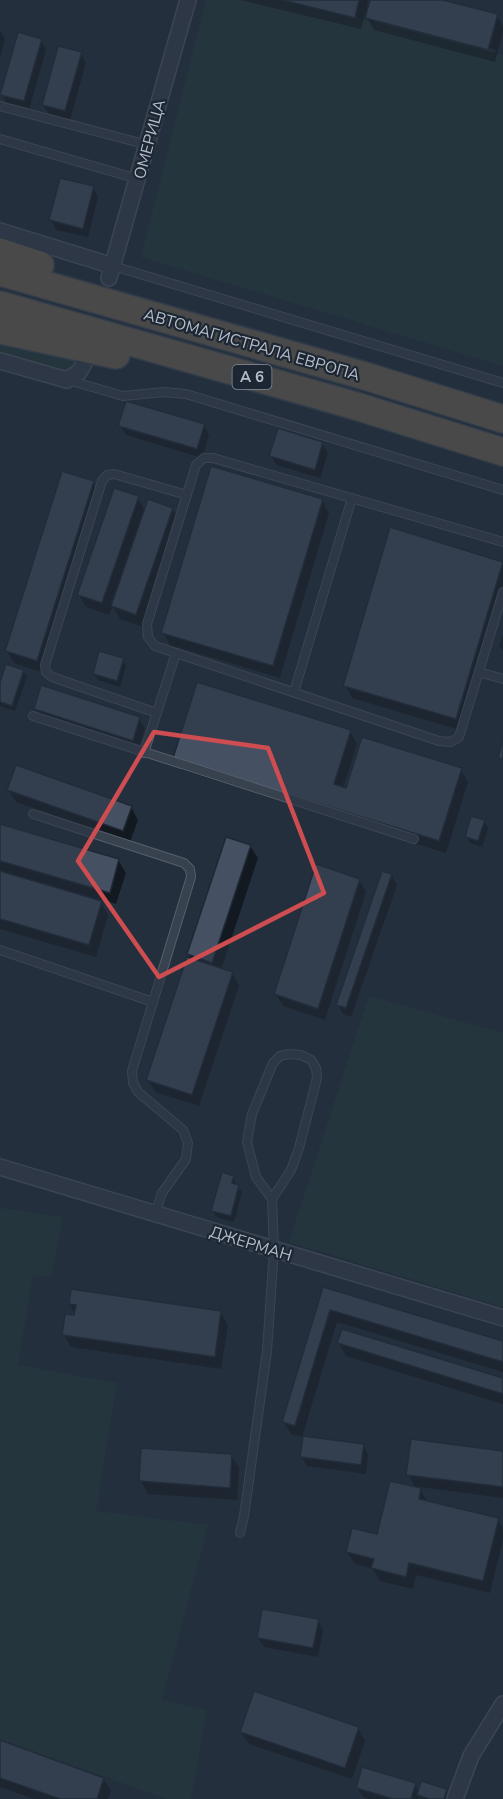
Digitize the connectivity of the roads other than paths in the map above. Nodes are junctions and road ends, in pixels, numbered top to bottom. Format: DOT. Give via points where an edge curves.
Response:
graph roads {
  1 [pos="188,0"];
  2 [pos="0,106"];
  3 [pos="0,139"];
  4 [pos="148,145"];
  5 [pos="138,179"];
  6 [pos="0,231"];
  7 [pos="0,252"];
  8 [pos="0,272"];
  9 [pos="111,272"];
  10 [pos="0,304"];
  11 [pos="0,330"];
  12 [pos="86,360"];
  13 [pos="0,361"];
  14 [pos="365,376"];
  15 [pos="67,380"];
  16 [pos="503,383"];
  17 [pos="356,406"];
  18 [pos="503,419"];
  19 [pos="503,453"];
  20 [pos="503,490"];
  21 [pos="187,495"];
  22 [pos="352,498"];
  23 [pos="503,542"];
  24 [pos="503,591"];
  25 [pos="176,653"];
  26 [pos="479,672"];
  27 [pos="503,679"];
  28 [pos="294,692"];
  29 [pos="157,713"];
  30 [pos="33,716"];
  31 [pos="144,753"];
  32 [pos="33,814"];
  33 [pos="414,839"];
  34 [pos="0,950"];
  35 [pos="153,1002"];
  36 [pos="0,1167"];
  37 [pos="272,1199"];
  38 [pos="155,1214"];
  39 [pos="274,1249"];
  40 [pos="503,1317"];
  41 [pos="240,1533"];
  42 [pos="503,1704"];
  43 [pos="455,1799"];
  1 -- 4 [label="street, ОМЕРИЦА"];
  2 -- 4 [label="lane"];
  3 -- 5 [label="lane"];
  4 -- 5 [label="street, ОМЕРИЦА"];
  5 -- 9 [label="street, ОМЕРИЦА"];
  6 -- 9 [label="street"];
  7 -- 14 [label="highway"];
  8 -- 14 [label="highway, АВТОМАГИСТРАЛА ЕВРОПА / A 6"];
  9 -- 16 [label="lane"];
  10 -- 17 [label="highway, АВТОМАГИСТРАЛА ЕВРОПА / A 6"];
  11 -- 17 [label="highway"];
  12 -- 15 [label="street" via="79,372"];
  13 -- 15 [label="street"];
  14 -- 18 [label="highway, АВТОМАГИСТРАЛА ЕВРОПА / A 6"];
  15 -- 20 [label="lane" via="123,396 186,394"];
  17 -- 19 [label="highway, АВТОМАГИСТРАЛА ЕВРОПА / A 6"];
  21 -- 22 [label="lane" via="196,465 204,458 213,458"];
  21 -- 25 [label="lane" via="147,624 148,637 155,646"];
  21 -- 29 [label="lane" via="106,475 45,665 52,677"];
  22 -- 23 [label="lane"];
  22 -- 28 [label="lane"];
  24 -- 26 [label="lane"];
  25 -- 28 [label="lane"];
  25 -- 29 [label="lane"];
  26 -- 27 [label="lane"];
  26 -- 28 [label="lane" via="459,737 451,742"];
  29 -- 31 [label="lane"];
  30 -- 31 [label="lane"];
  31 -- 33 [label="lane"];
  32 -- 35 [label="lane" via="184,863 190,869 191,877"];
  34 -- 35 [label="lane"];
  35 -- 38 [label="lane" via="132,1071 133,1083 138,1092 183,1130 188,1143 186,1160 162,1192"];
  36 -- 38 [label="street, ДЖЕРМАН"];
  37 -- 37 [label="lane" via="251,1164 247,1142 252,1114 273,1063 280,1056 301,1055 311,1060 317,1078 299,1149"];
  37 -- 39 [label="lane"];
  38 -- 39 [label="street, ДЖЕРМАН"];
  39 -- 40 [label="street, ДЖЕРМАН"];
  39 -- 41 [label="lane" via="267,1351"];
  42 -- 43 [label="street" via="471,1756"];
}
